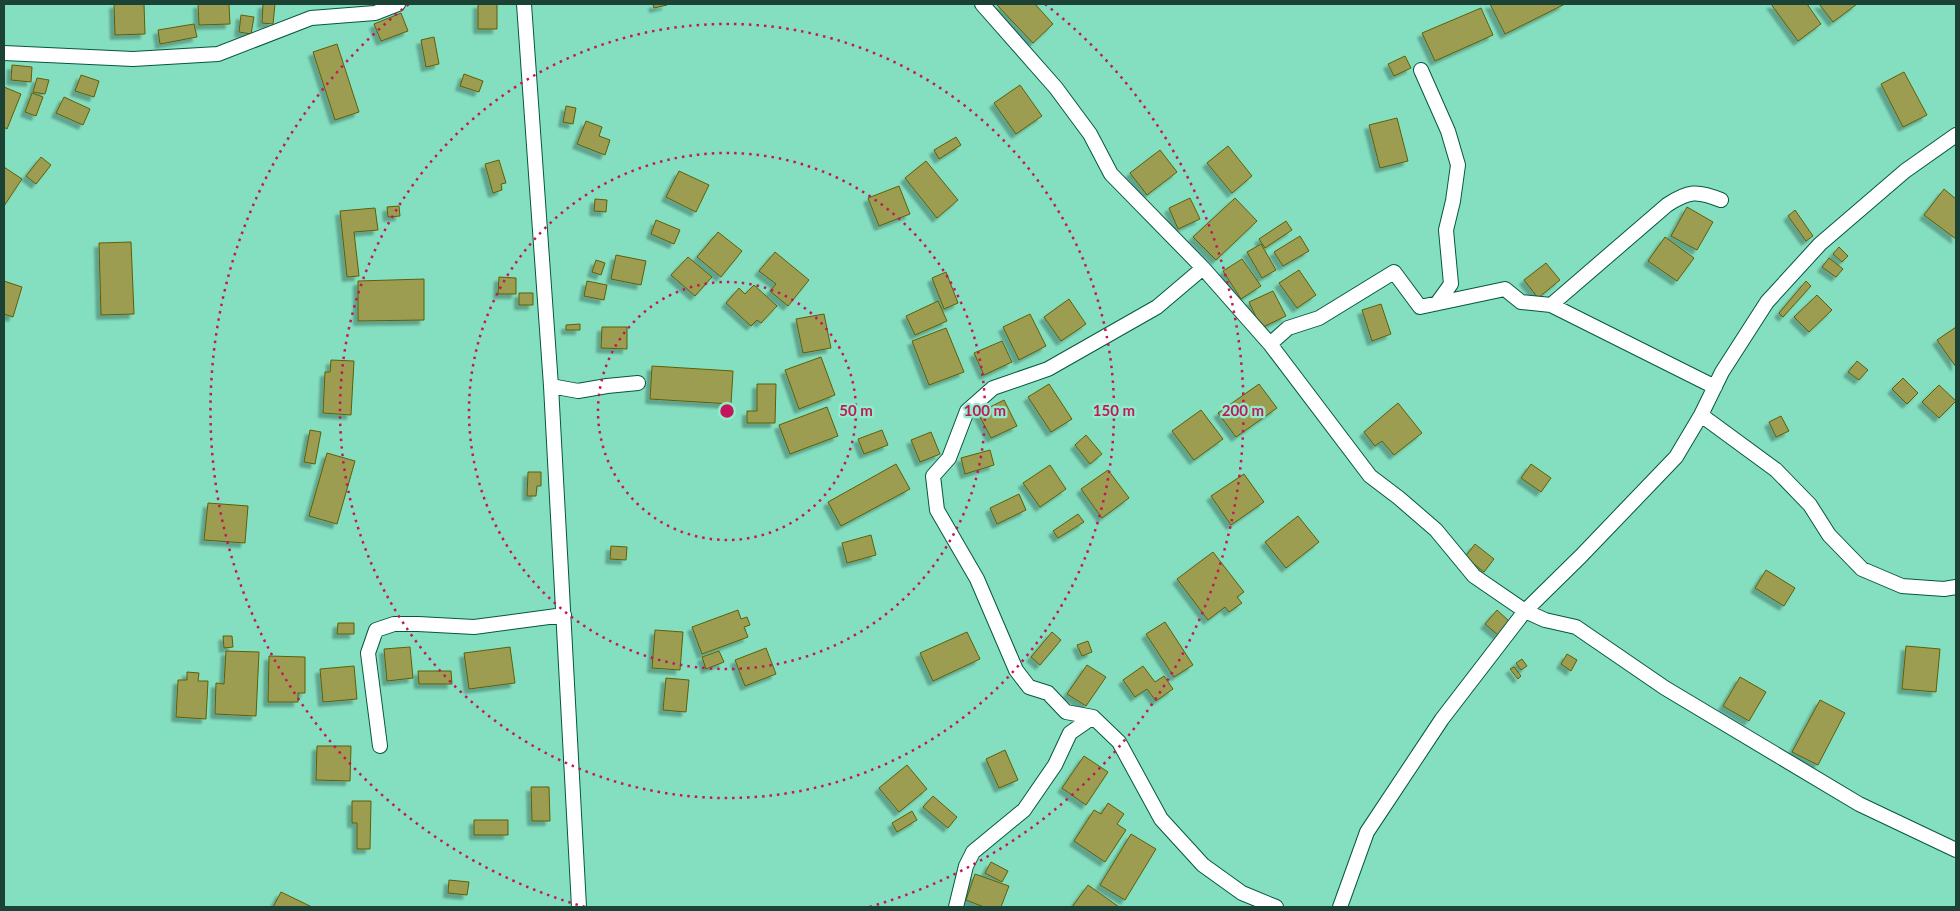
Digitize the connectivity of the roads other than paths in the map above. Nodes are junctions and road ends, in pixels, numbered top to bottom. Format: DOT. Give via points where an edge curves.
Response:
graph roads {
  1 [pos="398,4"];
  2 [pos="524,4"];
  3 [pos="982,4"];
  4 [pos="4,52"];
  5 [pos="1421,70"];
  6 [pos="1956,136"];
  7 [pos="1721,200"];
  8 [pos="1203,268"];
  9 [pos="1438,302"];
  10 [pos="1551,305"];
  11 [pos="1270,344"];
  12 [pos="638,383"];
  13 [pos="551,386"];
  14 [pos="1714,387"];
  15 [pos="1701,415"];
  16 [pos="1956,587"];
  17 [pos="1525,611"];
  18 [pos="564,615"];
  19 [pos="1093,717"];
  20 [pos="380,746"];
  21 [pos="1956,850"];
  22 [pos="580,907"];
  23 [pos="956,907"];
  24 [pos="1276,907"];
  25 [pos="1340,907"];
  1 -- 4 [label="street" via="375,13 311,18 218,54 133,58"];
  2 -- 13 [label="street"];
  3 -- 8 [label="street" via="1056,88 1090,134 1111,174"];
  5 -- 9 [label="street" via="1448,131 1458,165 1446,230 1451,284"];
  6 -- 14 [label="street" via="1906,171 1820,244 1768,302"];
  7 -- 10 [label="street" via="1705,194 1684,194"];
  8 -- 11 [label="street"];
  8 -- 19 [label="street" via="1157,307 1048,369 992,388 968,411 949,458 933,476 937,510 977,579 1016,670 1029,687 1048,693 1066,712"];
  9 -- 10 [label="street" via="1505,290 1521,302"];
  9 -- 11 [label="street" via="1420,306 1394,272 1319,318 1288,328"];
  10 -- 14 [label="street"];
  11 -- 17 [label="street" via="1370,476 1436,530 1474,576"];
  12 -- 13 [label="street" via="578,392"];
  13 -- 18 [label="street"];
  14 -- 15 [label="street"];
  15 -- 16 [label="street" via="1776,470 1810,505 1830,536 1862,569 1902,586"];
  15 -- 17 [label="street" via="1676,457"];
  17 -- 21 [label="street" via="1545,620 1576,627 1665,688 1858,804"];
  17 -- 25 [label="street" via="1442,719 1367,832"];
  18 -- 20 [label="street" via="474,627 394,624 376,630 368,653"];
  18 -- 22 [label="street"];
  19 -- 23 [label="street" via="1070,733 1054,765 1024,810 973,852 966,866"];
  19 -- 24 [label="street" via="1119,742 1161,819 1202,865 1242,893"];
}
